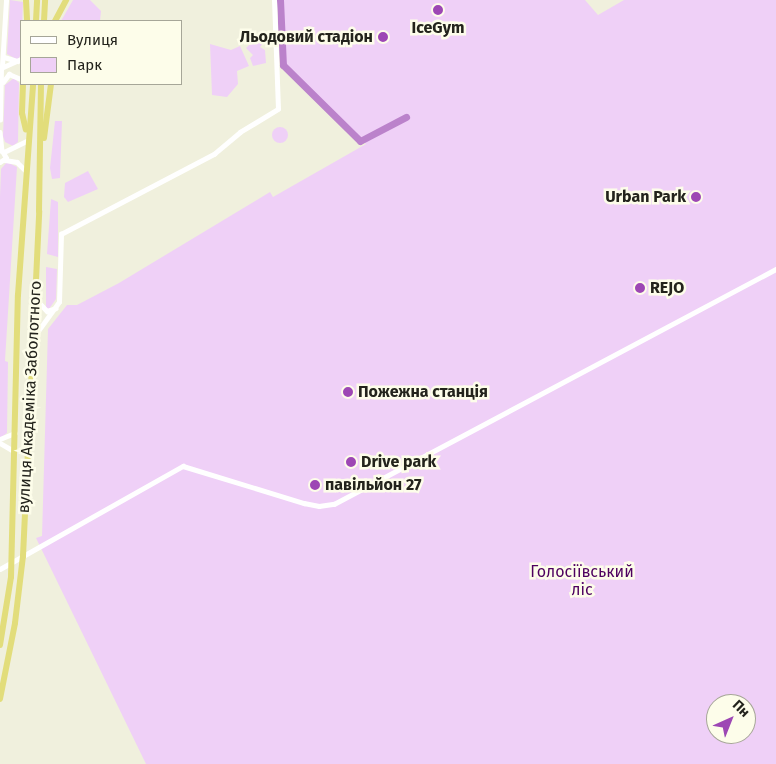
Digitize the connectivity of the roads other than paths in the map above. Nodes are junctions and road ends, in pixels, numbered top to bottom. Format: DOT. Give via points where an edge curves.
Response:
graph roads {
  1 [pos="6,0"];
  2 [pos="26,0"];
  3 [pos="37,0"];
  4 [pos="45,0"];
  5 [pos="66,0"];
  6 [pos="274,0"];
  7 [pos="27,20"];
  8 [pos="36,20"];
  9 [pos="44,20"];
  10 [pos="56,20"];
  11 [pos="4,56"];
  12 [pos="20,60"];
  13 [pos="9,65"];
  14 [pos="2,67"];
  15 [pos="2,73"];
  16 [pos="9,75"];
  17 [pos="20,79"];
  18 [pos="23,85"];
  19 [pos="33,85"];
  20 [pos="41,85"];
  21 [pos="51,85"];
  22 [pos="2,87"];
  23 [pos="0,120"];
  24 [pos="0,132"];
  25 [pos="27,138"];
  26 [pos="1,140"];
  27 [pos="42,144"];
  28 [pos="14,147"];
  29 [pos="2,152"];
  30 [pos="2,162"];
  31 [pos="25,170"];
  32 [pos="776,269"];
  33 [pos="34,297"];
  34 [pos="57,307"];
  35 [pos="33,338"];
  36 [pos="15,433"];
  37 [pos="0,441"];
  38 [pos="14,451"];
  39 [pos="23,556"];
  40 [pos="11,562"];
  41 [pos="0,569"];
  42 [pos="0,645"];
  43 [pos="0,700"];
  1 -- 11 [label="street"];
  2 -- 7 [label="highway"];
  3 -- 8 [label="highway"];
  4 -- 9 [label="highway"];
  5 -- 10 [label="highway"];
  6 -- 34 [label="street" via="278,109 240,132 214,154 62,234"];
  11 -- 12 [label="street"];
  11 -- 13 [label="street"];
  11 -- 14 [label="street"];
  12 -- 13 [label="street"];
  13 -- 14 [label="street"];
  13 -- 16 [label="street"];
  14 -- 15 [label="street"];
  15 -- 16 [label="street"];
  15 -- 22 [label="street"];
  16 -- 17 [label="street"];
  16 -- 22 [label="street"];
  18 -- 25 [label="highway" via="22,113"];
  19 -- 25 [label="highway, вулиця Академіка Заболотного"];
  20 -- 27 [label="highway, вулиця Академіка Заболотного"];
  21 -- 27 [label="highway"];
  22 -- 23 [label="street"];
  24 -- 26 [label="street"];
  25 -- 28 [label="street"];
  25 -- 31 [label="highway, вулиця Академіка Заболотного"];
  26 -- 28 [label="street"];
  26 -- 29 [label="street"];
  27 -- 33 [label="highway, вулиця Академіка Заболотного"];
  28 -- 29 [label="street"];
  29 -- 30 [label="street"];
  30 -- 31 [label="street" via="17,162"];
  31 -- 36 [label="highway, вулиця Академіка Заболотного"];
  32 -- 39 [label="street" via="334,504 304,503 183,466"];
  33 -- 34 [label="street" via="47,311"];
  33 -- 35 [label="highway, вулиця Академіка Заболотного"];
  34 -- 35 [label="street"];
  35 -- 39 [label="highway, вулиця Академіка Заболотного"];
  36 -- 37 [label="street"];
  36 -- 38 [label="highway, вулиця Академіка Заболотного"];
  37 -- 38 [label="street"];
  38 -- 40 [label="highway, вулиця Академіка Заболотного"];
  39 -- 40 [label="street"];
  39 -- 43 [label="highway, вулиця Академіка Заболотного" via="15,623"];
  40 -- 41 [label="street"];
  40 -- 42 [label="highway, вулиця Академіка Заболотного"];
}
